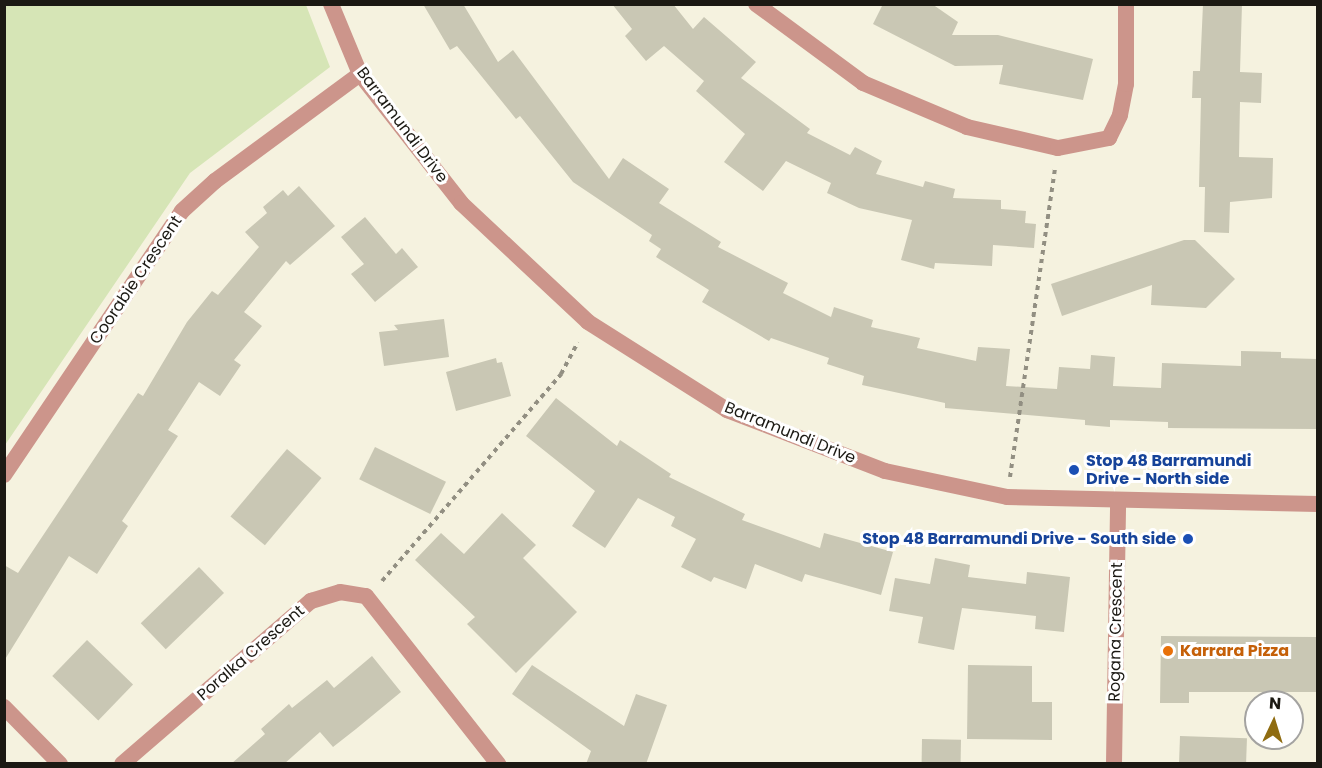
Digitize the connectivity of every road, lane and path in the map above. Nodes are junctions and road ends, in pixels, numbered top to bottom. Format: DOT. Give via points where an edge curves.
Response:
graph roads {
  1 [pos="331,4"];
  2 [pos="756,4"];
  3 [pos="1126,4"];
  4 [pos="360,74"];
  5 [pos="1058,148"];
  6 [pos="588,322"];
  7 [pos="4,475"];
  8 [pos="1007,497"];
  9 [pos="1118,501"];
  10 [pos="1317,504"];
  11 [pos="366,596"];
  12 [pos="4,707"];
  13 [pos="60,764"];
  14 [pos="122,764"];
  15 [pos="498,764"];
  16 [pos="1114,764"];
  1 -- 4 [label="street, Barramundi Drive"];
  2 -- 5 [label="street" via="863,83 967,127"];
  3 -- 5 [label="street" via="1126,84 1120,115 1109,138"];
  4 -- 6 [label="street, Barramundi Drive" via="461,203"];
  4 -- 7 [label="street, Coorabie Crescent" via="215,181 182,211"];
  5 -- 8 [label="path"];
  6 -- 8 [label="street, Barramundi Drive" via="727,410 885,471"];
  6 -- 11 [label="path" via="561,374 400,562"];
  8 -- 9 [label="street, Barramundi Drive"];
  9 -- 10 [label="street, Barramundi Drive"];
  9 -- 16 [label="street, Rogana Crescent"];
  11 -- 14 [label="street, Poralka Crescent" via="340,592 311,601"];
  11 -- 15 [label="street"];
  12 -- 13 [label="street"];
}
